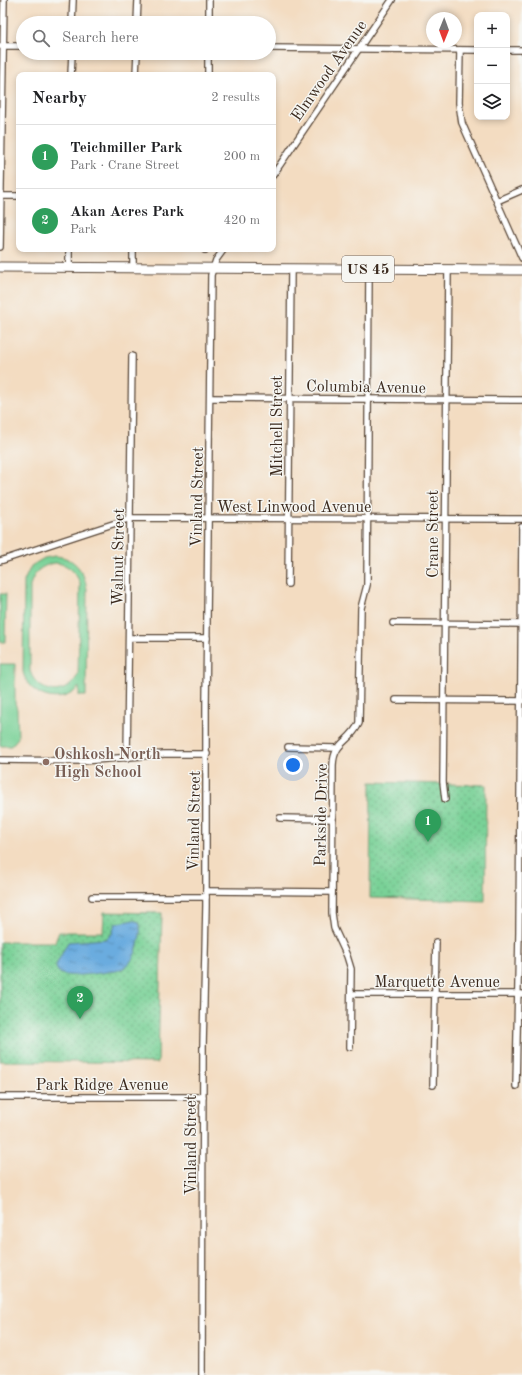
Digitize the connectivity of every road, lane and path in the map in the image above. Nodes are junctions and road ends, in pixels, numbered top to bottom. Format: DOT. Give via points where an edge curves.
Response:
graph roads {
  1 [pos="4,0"];
  2 [pos="73,0"];
  3 [pos="138,0"];
  4 [pos="209,0"];
  5 [pos="392,0"];
  6 [pos="72,16"];
  7 [pos="137,16"];
  8 [pos="209,16"];
  9 [pos="1,46"];
  10 [pos="16,46"];
  11 [pos="276,48"];
  12 [pos="358,48"];
  13 [pos="460,50"];
  14 [pos="474,50"];
  15 [pos="510,50"];
  16 [pos="522,50"];
  17 [pos="72,60"];
  18 [pos="136,60"];
  19 [pos="208,60"];
  20 [pos="71,72"];
  21 [pos="136,72"];
  22 [pos="208,72"];
  23 [pos="276,171"];
  24 [pos="522,190"];
  25 [pos="0,196"];
  26 [pos="16,196"];
  27 [pos="497,201"];
  28 [pos="0,247"];
  29 [pos="69,252"];
  30 [pos="133,252"];
  31 [pos="222,252"];
  32 [pos="522,258"];
  33 [pos="0,267"];
  34 [pos="69,267"];
  35 [pos="133,268"];
  36 [pos="214,268"];
  37 [pos="291,268"];
  38 [pos="369,269"];
  39 [pos="448,269"];
  40 [pos="522,270"];
  41 [pos="132,356"];
  42 [pos="210,398"];
  43 [pos="289,398"];
  44 [pos="368,399"];
  45 [pos="447,400"];
  46 [pos="522,400"];
  47 [pos="131,518"];
  48 [pos="208,518"];
  49 [pos="288,519"];
  50 [pos="367,519"];
  51 [pos="445,519"];
  52 [pos="522,519"];
  53 [pos="522,528"];
  54 [pos="0,561"];
  55 [pos="288,584"];
  56 [pos="393,623"];
  57 [pos="445,624"];
  58 [pos="522,624"];
  59 [pos="129,638"];
  60 [pos="207,638"];
  61 [pos="396,700"];
  62 [pos="444,701"];
  63 [pos="522,701"];
  64 [pos="288,747"];
  65 [pos="336,748"];
  66 [pos="207,754"];
  67 [pos="128,758"];
  68 [pos="0,760"];
  69 [pos="445,800"];
  70 [pos="521,808"];
  71 [pos="280,818"];
  72 [pos="333,819"];
  73 [pos="332,892"];
  74 [pos="206,894"];
  75 [pos="92,897"];
  76 [pos="436,942"];
  77 [pos="435,993"];
  78 [pos="351,994"];
  79 [pos="520,994"];
  80 [pos="350,1047"];
  81 [pos="433,1085"];
  82 [pos="516,1086"];
  83 [pos="0,1097"];
  84 [pos="203,1097"];
  85 [pos="202,1375"];
  1 -- 9 [label="street"];
  2 -- 6 [label="street"];
  3 -- 7 [label="street"];
  4 -- 8 [label="street"];
  5 -- 12 [label="street, Elmwood Avenue"];
  9 -- 10 [label="street"];
  9 -- 25 [label="street"];
  11 -- 12 [label="street"];
  12 -- 13 [label="street"];
  12 -- 23 [label="street, Elmwood Avenue"];
  13 -- 14 [label="street"];
  13 -- 27 [label="street" via="462,123"];
  15 -- 16 [label="street"];
  17 -- 20 [label="street"];
  18 -- 21 [label="street"];
  19 -- 22 [label="street"];
  24 -- 27 [label="street"];
  25 -- 26 [label="street"];
  25 -- 28 [label="street"];
  27 -- 32 [label="street"];
  29 -- 34 [label="street"];
  30 -- 35 [label="street"];
  31 -- 36 [label="street"];
  33 -- 34 [label="main road, US 45"];
  34 -- 35 [label="main road, US 45"];
  35 -- 36 [label="main road, US 45"];
  36 -- 37 [label="main road, US 45"];
  36 -- 42 [label="street, Vinland Street" via="211,275"];
  37 -- 38 [label="main road, US 45"];
  37 -- 43 [label="street, Mitchell Street"];
  38 -- 39 [label="main road, US 45"];
  38 -- 44 [label="street, Parkside Drive"];
  39 -- 40 [label="main road, US 45"];
  39 -- 45 [label="street, Crane Street"];
  41 -- 47 [label="street, Walnut Street"];
  42 -- 43 [label="street, Columbia Avenue"];
  42 -- 48 [label="street, Vinland Street"];
  43 -- 44 [label="street, Columbia Avenue"];
  43 -- 49 [label="street, Mitchell Street"];
  44 -- 45 [label="street, Columbia Avenue"];
  44 -- 50 [label="street, Parkside Drive"];
  45 -- 46 [label="street, Columbia Avenue"];
  45 -- 51 [label="street, Crane Street"];
  47 -- 48 [label="street, West Linwood Avenue"];
  47 -- 54 [label="street, West Linwood Avenue"];
  47 -- 59 [label="street, Walnut Street"];
  48 -- 49 [label="street, West Linwood Avenue"];
  48 -- 60 [label="street, Vinland Street"];
  49 -- 50 [label="street, West Linwood Avenue"];
  49 -- 55 [label="street, Mitchell Street"];
  50 -- 51 [label="street, West Linwood Avenue"];
  50 -- 65 [label="street, Parkside Drive" via="367,585 361,608 359,723 355,732"];
  51 -- 52 [label="street, West Linwood Avenue"];
  51 -- 57 [label="street, Crane Street"];
  53 -- 58 [label="street"];
  56 -- 57 [label="street"];
  57 -- 58 [label="street"];
  57 -- 62 [label="street, Crane Street"];
  58 -- 63 [label="street"];
  59 -- 60 [label="street"];
  59 -- 67 [label="street, Walnut Street"];
  60 -- 66 [label="street, Vinland Street"];
  61 -- 62 [label="street"];
  62 -- 63 [label="street"];
  62 -- 69 [label="street, Crane Street"];
  63 -- 70 [label="street"];
  64 -- 65 [label="street"];
  65 -- 72 [label="street, Parkside Drive" via="333,759"];
  66 -- 67 [label="street" via="164,754"];
  66 -- 74 [label="street, Vinland Street"];
  67 -- 68 [label="street" via="84,761"];
  70 -- 79 [label="street"];
  71 -- 72 [label="street"];
  72 -- 73 [label="street, Parkside Drive"];
  73 -- 74 [label="street"];
  73 -- 78 [label="street, Parkside Drive" via="333,924 349,962"];
  74 -- 75 [label="street"];
  74 -- 84 [label="street, Vinland Street"];
  76 -- 77 [label="street"];
  77 -- 78 [label="street, Marquette Avenue"];
  77 -- 79 [label="street, Marquette Avenue"];
  77 -- 81 [label="street"];
  78 -- 80 [label="street, Parkside Drive"];
  79 -- 82 [label="street"];
  83 -- 84 [label="street, Park Ridge Avenue"];
  84 -- 85 [label="street, Vinland Street"];
}
